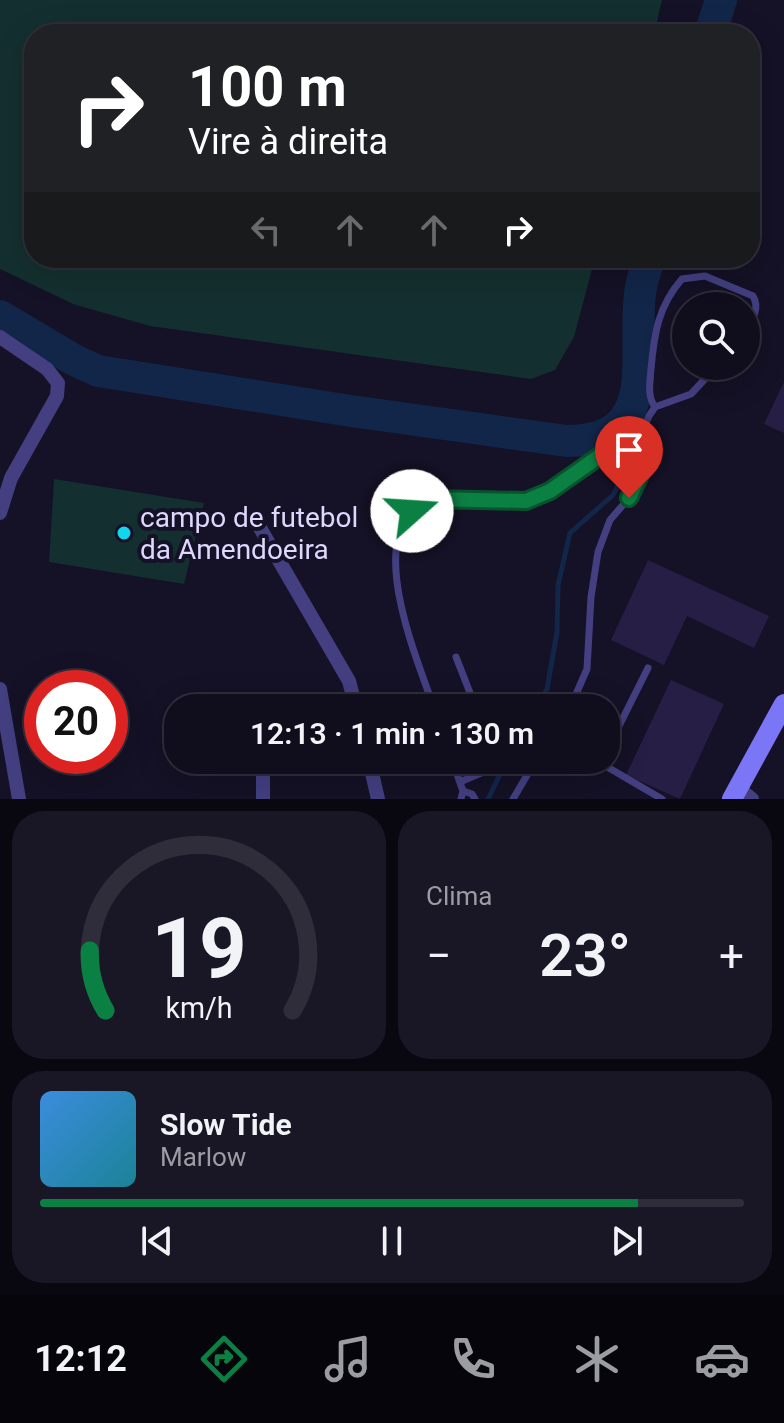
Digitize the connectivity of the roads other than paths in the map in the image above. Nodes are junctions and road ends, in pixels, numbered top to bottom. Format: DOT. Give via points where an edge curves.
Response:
graph roads {
  1 [pos="743,292"];
  2 [pos="0,337"];
  3 [pos="704,380"];
  4 [pos="655,407"];
  5 [pos="645,434"];
  6 [pos="0,513"];
  7 [pos="256,521"];
  8 [pos="456,657"];
  9 [pos="648,668"];
  10 [pos="0,689"];
  11 [pos="352,694"];
  12 [pos="429,694"];
  13 [pos="471,694"];
  14 [pos="576,694"];
  15 [pos="784,704"];
  16 [pos="620,724"];
  17 [pos="263,774"];
  18 [pos="372,774"];
  19 [pos="457,774"];
  20 [pos="479,774"];
  21 [pos="528,774"];
  22 [pos="619,774"];
  23 [pos="460,782"];
  24 [pos="462,795"];
  25 [pos="740,795"];
  26 [pos="474,797"];
  27 [pos="19,799"];
  28 [pos="263,799"];
  29 [pos="378,799"];
  30 [pos="513,799"];
  31 [pos="662,799"];
  1 -- 4 [label="lane" via="692,276 682,279 667,298 656,325 650,389"];
  2 -- 6 [label="street" via="47,369 58,383 57,396 11,478"];
  3 -- 4 [label="lane" via="691,394"];
  4 -- 5 [label="lane"];
  5 -- 12 [label="lane" via="608,450 541,497 510,502 432,499 402,523 396,542 398,591"];
  5 -- 14 [label="lane" via="641,473 610,520 598,552 587,669"];
  7 -- 11 [label="street"];
  8 -- 13 [label="lane"];
  9 -- 16 [label="lane"];
  10 -- 27 [label="street"];
  15 -- 25 [label="main road"];
  17 -- 28 [label="street"];
  18 -- 29 [label="street"];
  19 -- 23 [label="lane"];
  20 -- 23 [label="lane"];
  21 -- 30 [label="lane"];
  22 -- 31 [label="lane"];
  23 -- 24 [label="lane"];
  24 -- 26 [label="lane"];
}
